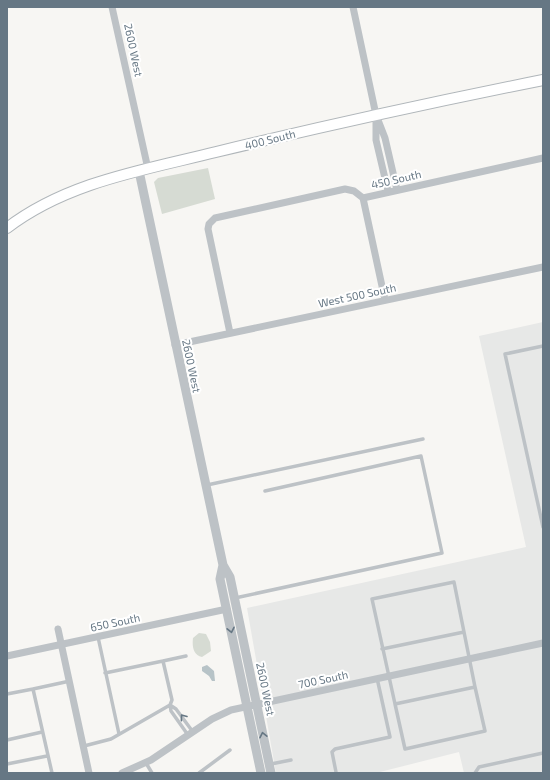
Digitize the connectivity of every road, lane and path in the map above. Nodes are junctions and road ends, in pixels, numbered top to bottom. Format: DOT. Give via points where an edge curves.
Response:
graph roads {
  1 [pos="112,7"];
  2 [pos="353,7"];
  3 [pos="543,80"];
  4 [pos="376,114"];
  5 [pos="390,158"];
  6 [pos="543,158"];
  7 [pos="381,160"];
  8 [pos="143,170"];
  9 [pos="396,190"];
  10 [pos="388,191"];
  11 [pos="363,198"];
  12 [pos="7,228"];
  13 [pos="543,267"];
  14 [pos="385,300"];
  15 [pos="230,333"];
  16 [pos="176,345"];
  17 [pos="543,346"];
  18 [pos="423,439"];
  19 [pos="206,485"];
  20 [pos="265,491"];
  21 [pos="543,527"];
  22 [pos="223,565"];
  23 [pos="234,599"];
  24 [pos="227,609"];
  25 [pos="58,629"];
  26 [pos="464,632"];
  27 [pos="98,637"];
  28 [pos="543,643"];
  29 [pos="62,645"];
  30 [pos="382,649"];
  31 [pos="7,656"];
  32 [pos="186,656"];
  33 [pos="468,658"];
  34 [pos="163,661"];
  35 [pos="105,673"];
  36 [pos="389,676"];
  37 [pos="376,678"];
  38 [pos="70,681"];
  39 [pos="475,687"];
  40 [pos="33,689"];
  41 [pos="7,694"];
  42 [pos="257,704"];
  43 [pos="395,704"];
  44 [pos="170,705"];
  45 [pos="247,706"];
  46 [pos="42,732"];
  47 [pos="191,733"];
  48 [pos="120,734"];
  49 [pos="7,740"];
  50 [pos="84,746"];
  51 [pos="230,750"];
  52 [pos="543,754"];
  53 [pos="48,756"];
  54 [pos="291,760"];
  55 [pos="146,763"];
  56 [pos="7,764"];
  57 [pos="270,769"];
  58 [pos="336,772"];
  59 [pos="52,773"];
  60 [pos="89,773"];
  61 [pos="122,773"];
  62 [pos="152,773"];
  63 [pos="199,773"];
  64 [pos="261,773"];
  65 [pos="475,773"];
  1 -- 8 [label="street, 2600 West"];
  2 -- 4 [label="street"];
  3 -- 4 [label="main road, 400 South"];
  4 -- 5 [label="street"];
  4 -- 7 [label="street" via="376,140"];
  4 -- 8 [label="main road, 400 South"];
  5 -- 7 [label="lane"];
  5 -- 9 [label="street"];
  6 -- 9 [label="street, 450 South"];
  7 -- 10 [label="street"];
  8 -- 12 [label="main road, 400 South" via="70,192 48,202"];
  8 -- 16 [label="street, 2600 West"];
  9 -- 10 [label="street, 450 South"];
  10 -- 11 [label="street, 450 South"];
  11 -- 14 [label="street"];
  11 -- 15 [label="street, 450 South" via="354,191 345,189 219,217 211,222 208,229"];
  13 -- 14 [label="street, West 500 South"];
  14 -- 15 [label="street, West 500 South"];
  15 -- 16 [label="street, West 500 South"];
  16 -- 19 [label="street, 2600 West"];
  17 -- 21 [label="lane" via="506,354"];
  18 -- 19 [label="lane"];
  19 -- 22 [label="street, 2600 West"];
  20 -- 23 [label="lane" via="420,456 442,553"];
  22 -- 23 [label="street, 2600 West" via="230,577"];
  22 -- 24 [label="street, 2600 West" via="220,579"];
  23 -- 42 [label="street, 2600 West"];
  24 -- 27 [label="street, 650 South"];
  24 -- 45 [label="street, 2600 West, one-way"];
  25 -- 29 [label="street"];
  26 -- 30 [label="lane"];
  26 -- 30 [label="lane" via="454,582 424,588 372,599"];
  26 -- 33 [label="lane"];
  27 -- 29 [label="street, 650 South"];
  27 -- 35 [label="lane"];
  28 -- 33 [label="street, 700 South"];
  29 -- 31 [label="street, 650 South"];
  29 -- 38 [label="street"];
  30 -- 36 [label="lane"];
  32 -- 34 [label="lane"];
  33 -- 36 [label="street, 700 South"];
  33 -- 39 [label="lane"];
  34 -- 35 [label="lane"];
  34 -- 44 [label="lane" via="172,700"];
  35 -- 48 [label="lane"];
  36 -- 37 [label="street, 700 South"];
  36 -- 43 [label="lane"];
  37 -- 42 [label="street, 700 South"];
  37 -- 58 [label="lane" via="390,737 335,749 332,752"];
  38 -- 40 [label="lane"];
  38 -- 50 [label="street"];
  39 -- 43 [label="lane"];
  39 -- 43 [label="lane" via="484,731 405,749"];
  40 -- 41 [label="lane"];
  40 -- 46 [label="lane"];
  42 -- 45 [label="street, 700 South"];
  57 -- 42 [label="street, 2600 West, one-way"];
  44 -- 47 [label="lane" via="171,711"];
  44 -- 48 [label="lane"];
  45 -- 47 [label="street, 700 South" via="218,715"];
  45 -- 64 [label="street, 2600 West"];
  46 -- 49 [label="lane"];
  46 -- 53 [label="lane"];
  47 -- 55 [label="street, 700 South"];
  48 -- 50 [label="lane"];
  50 -- 60 [label="street"];
  51 -- 63 [label="lane"];
  52 -- 65 [label="lane" via="478,767"];
  53 -- 56 [label="lane"];
  53 -- 59 [label="lane"];
  54 -- 57 [label="lane"];
  55 -- 61 [label="street, 700 South"];
  55 -- 62 [label="lane"];
}
